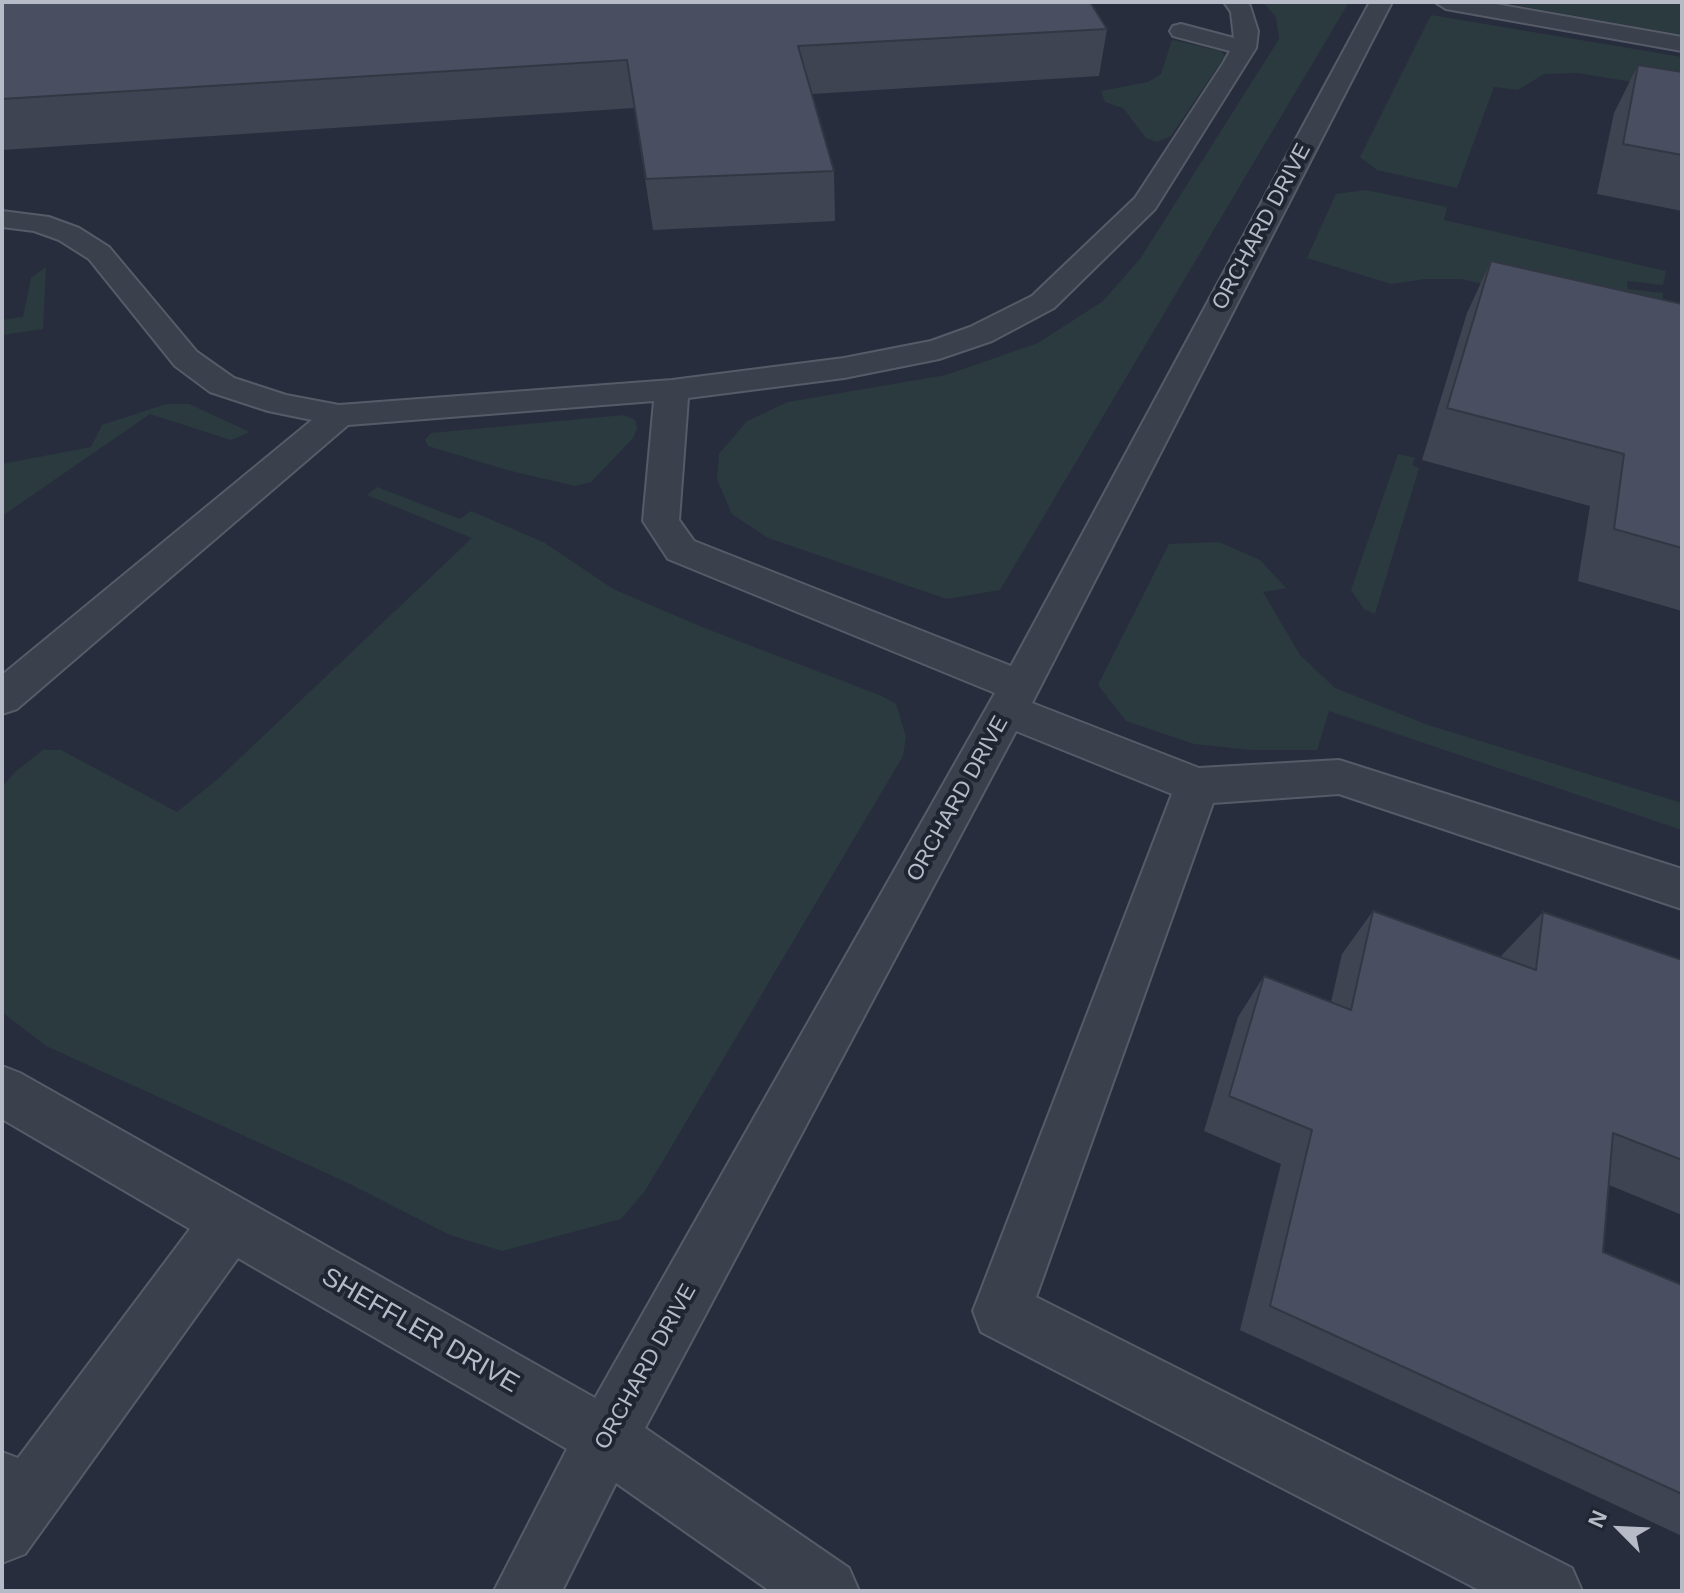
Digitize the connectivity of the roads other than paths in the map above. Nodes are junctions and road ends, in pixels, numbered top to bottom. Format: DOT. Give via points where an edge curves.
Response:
graph roads {
  1 [pos="1235,2"];
  2 [pos="1381,2"];
  3 [pos="1446,2"];
  4 [pos="1181,31"];
  5 [pos="1682,44"];
  6 [pos="1244,48"];
  7 [pos="2,219"];
  8 [pos="672,390"];
  9 [pos="339,415"];
  10 [pos="2,698"];
  11 [pos="1013,698"];
  12 [pos="1197,786"];
  13 [pos="1682,889"];
  14 [pos="2,1091"];
  15 [pos="230,1222"];
  16 [pos="606,1438"];
  17 [pos="10,1505"];
  18 [pos="527,1591"];
  19 [pos="826,1591"];
  20 [pos="1549,1591"];
  1 -- 6 [label="street" via="1247,31"];
  2 -- 11 [label="street, ORCHARD DRIVE"];
  3 -- 5 [label="street"];
  4 -- 6 [label="street"];
  6 -- 8 [label="street" via="1145,203 1043,302 939,349 844,368"];
  7 -- 9 [label="street" via="39,223 99,253 186,359 222,385"];
  8 -- 9 [label="street"];
  8 -- 11 [label="street" via="661,521 681,550"];
  9 -- 10 [label="street"];
  11 -- 12 [label="street"];
  11 -- 16 [label="street, ORCHARD DRIVE"];
  12 -- 13 [label="street" via="1339,777"];
  12 -- 20 [label="street" via="1002,1311"];
  14 -- 15 [label="street, SHEFFLER DRIVE"];
  15 -- 16 [label="street, SHEFFLER DRIVE"];
  15 -- 17 [label="street"];
  16 -- 18 [label="street, ORCHARD DRIVE"];
  16 -- 19 [label="street, SHEFFLER DRIVE"];
}
